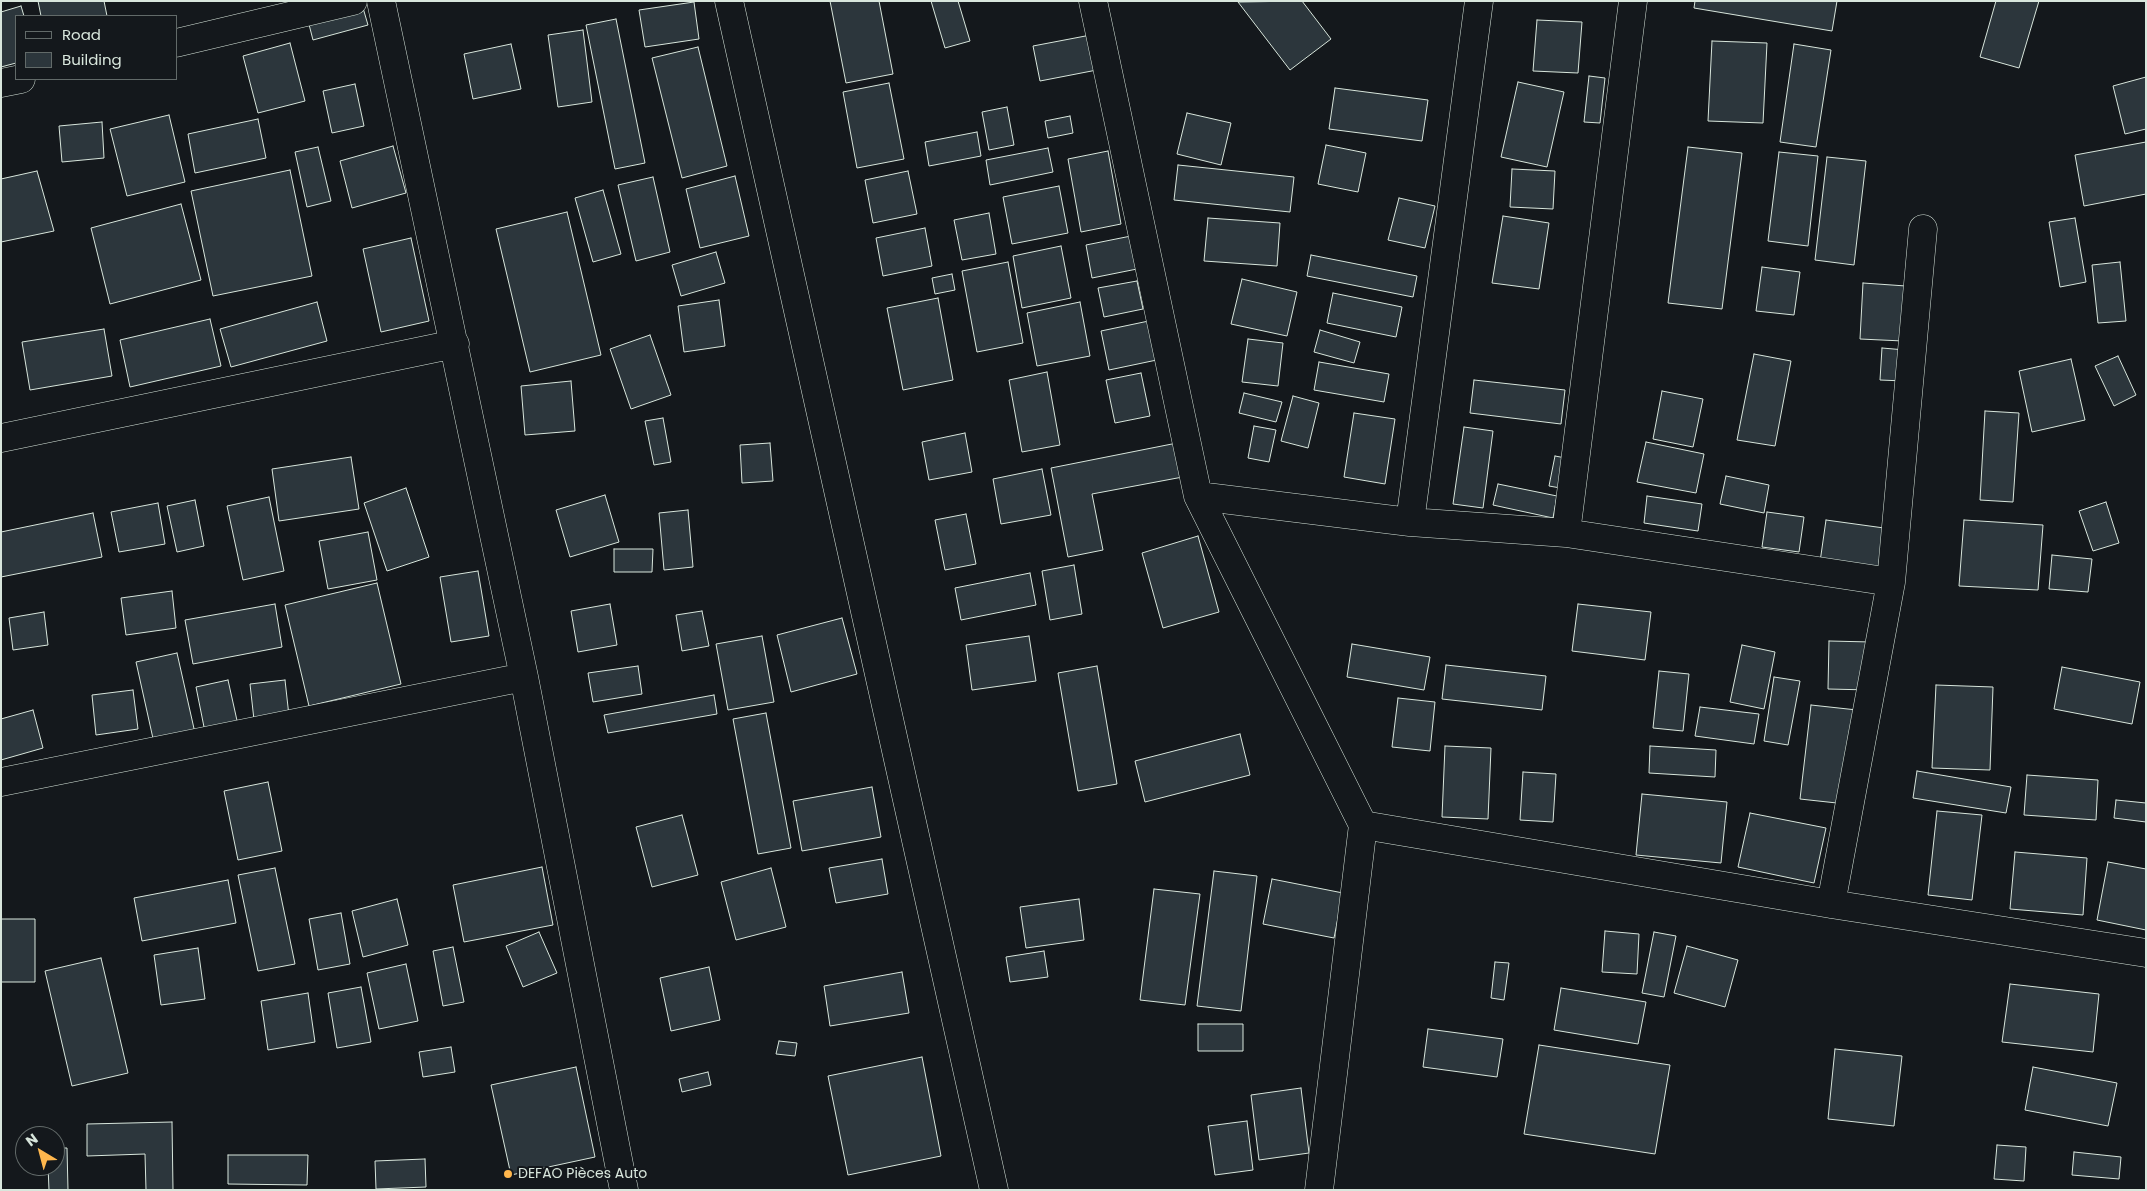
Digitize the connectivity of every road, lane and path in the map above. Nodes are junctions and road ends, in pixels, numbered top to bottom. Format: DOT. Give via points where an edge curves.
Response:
graph roads {
  1 [pos="353,1"];
  2 [pos="382,1"];
  3 [pos="729,1"];
  4 [pos="1093,1"];
  5 [pos="1479,1"];
  6 [pos="1633,1"];
  7 [pos="178,42"];
  8 [pos="16,80"];
  9 [pos="1,83"];
  10 [pos="1923,229"];
  11 [pos="455,344"];
  12 [pos="1,438"];
  13 [pos="1198,496"];
  14 [pos="1410,522"];
  15 [pos="1566,533"];
  16 [pos="1891,582"];
  17 [pos="524,677"];
  18 [pos="1,782"];
  19 [pos="1363,825"];
  20 [pos="1830,904"];
  21 [pos="2146,953"];
  22 [pos="624,1190"];
  23 [pos="994,1190"];
  24 [pos="1319,1190"];
  1 -- 7 [label="street"];
  2 -- 11 [label="street"];
  3 -- 23 [label="street"];
  4 -- 13 [label="street"];
  5 -- 14 [label="street"];
  6 -- 15 [label="street"];
  8 -- 9 [label="street"];
  10 -- 16 [label="street"];
  11 -- 12 [label="street"];
  11 -- 17 [label="street"];
  13 -- 14 [label="street"];
  13 -- 19 [label="street"];
  14 -- 15 [label="street"];
  15 -- 16 [label="street"];
  16 -- 20 [label="street"];
  17 -- 18 [label="street"];
  17 -- 22 [label="street"];
  19 -- 20 [label="street"];
  19 -- 24 [label="street"];
  20 -- 21 [label="street"];
}
